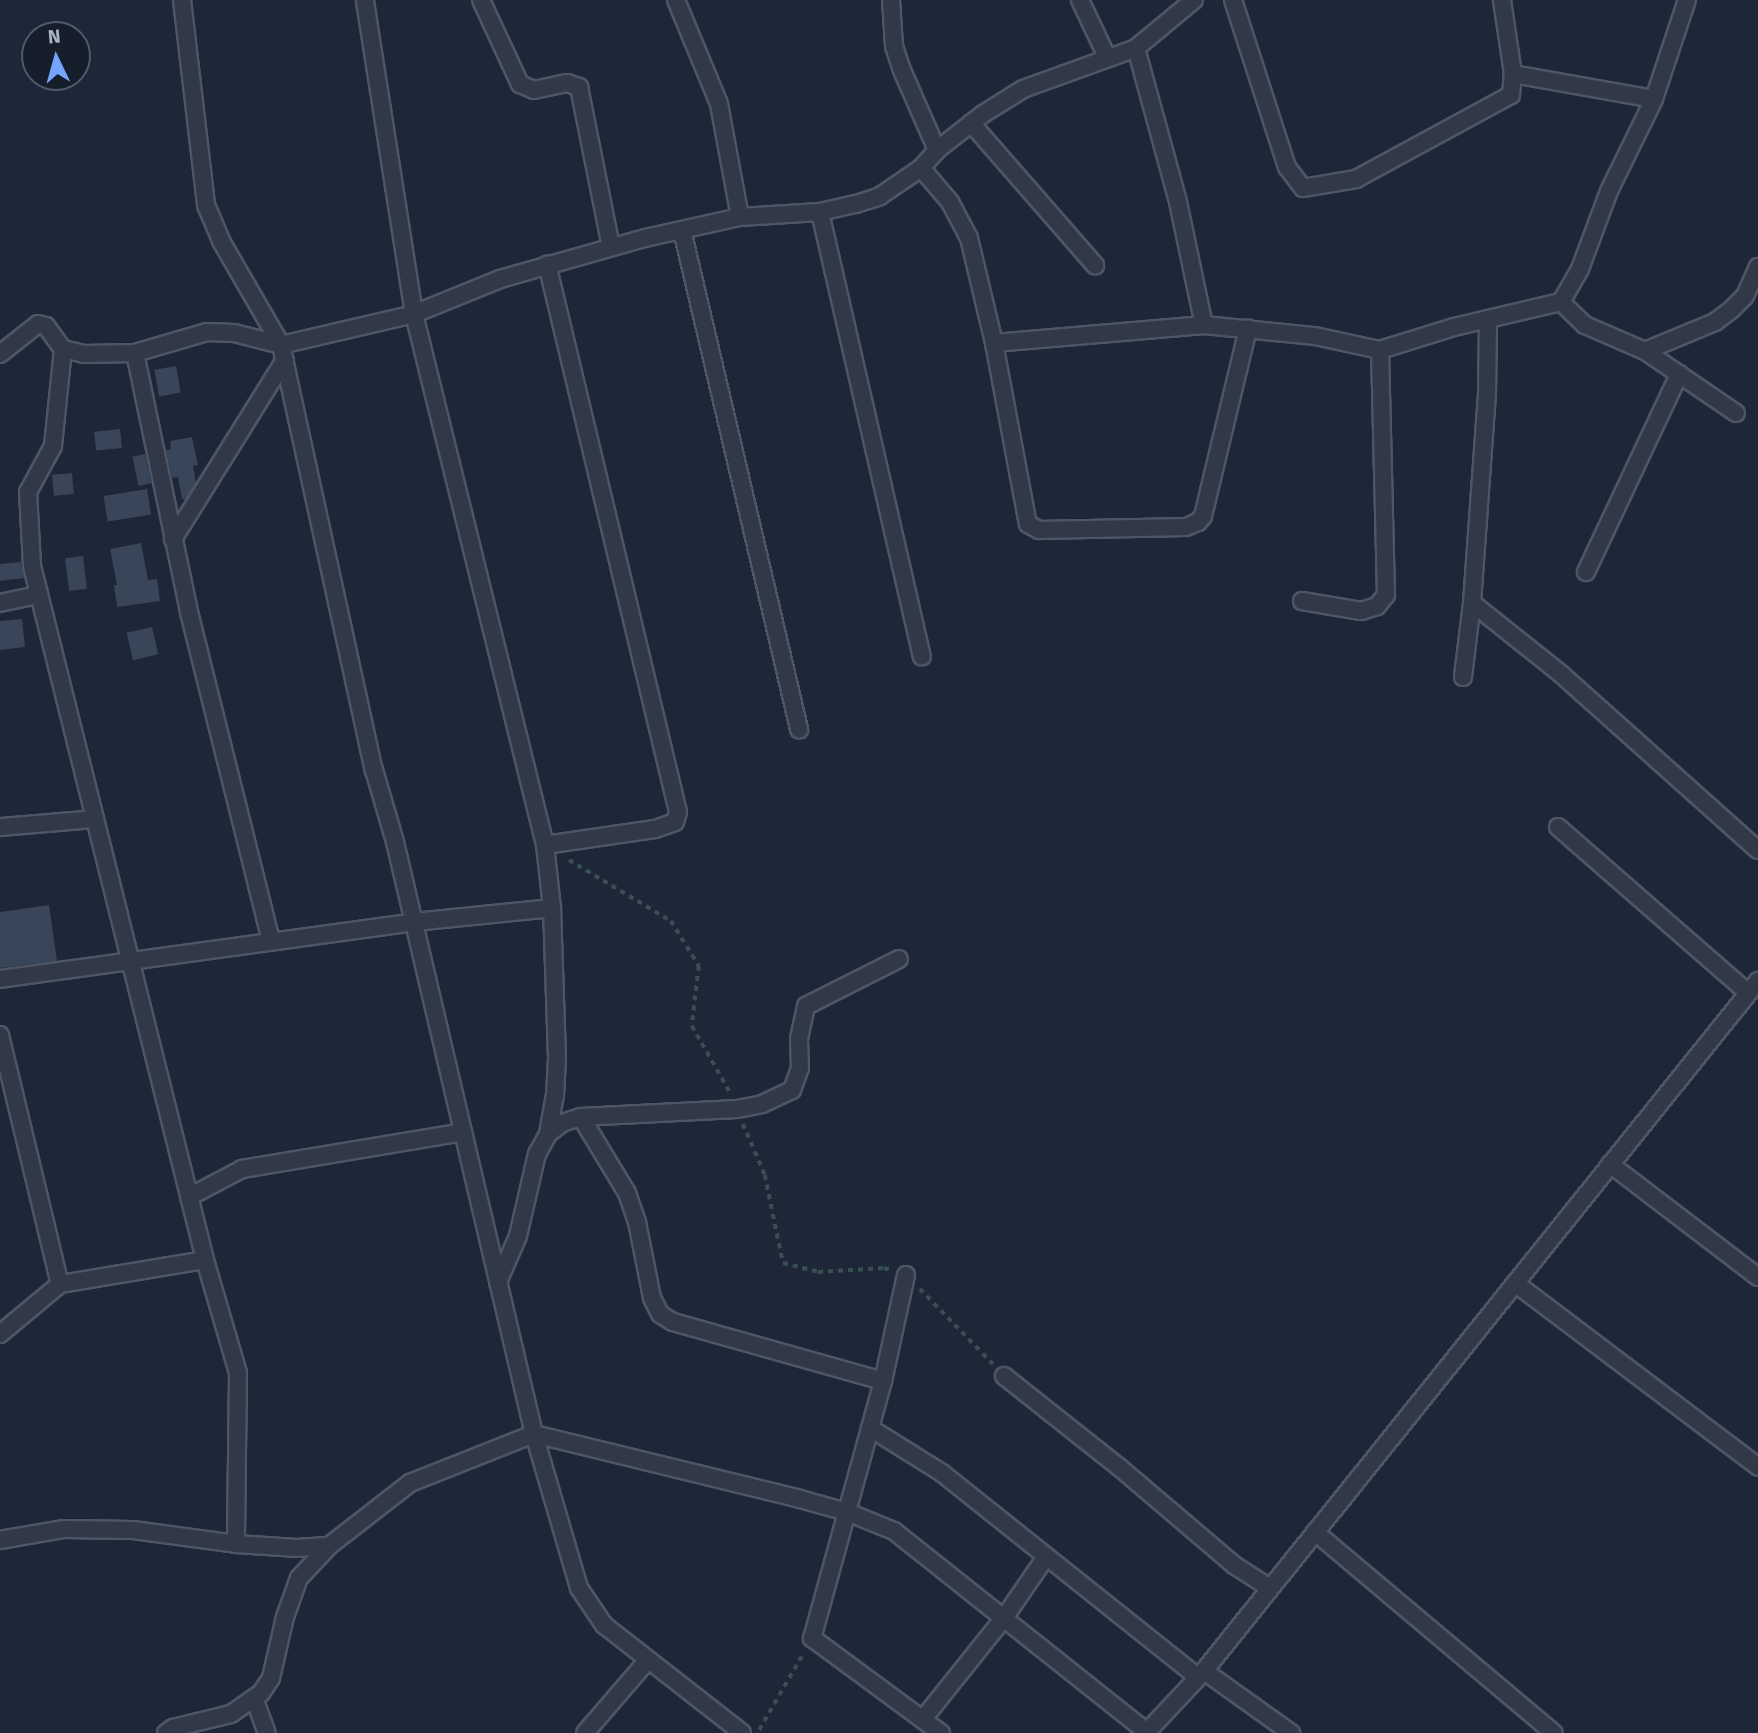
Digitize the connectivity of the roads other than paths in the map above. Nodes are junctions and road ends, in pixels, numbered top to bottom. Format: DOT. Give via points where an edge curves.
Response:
graph roads {
  1 [pos="182,0"];
  2 [pos="365,0"];
  3 [pos="481,0"];
  4 [pos="676,0"];
  5 [pos="891,0"];
  6 [pos="1080,0"];
  7 [pos="1194,0"];
  8 [pos="1233,0"];
  9 [pos="1502,0"];
  10 [pos="1687,0"];
  11 [pos="1136,48"];
  12 [pos="1107,57"];
  13 [pos="1513,74"];
  14 [pos="1654,99"];
  15 [pos="971,123"];
  16 [pos="937,150"];
  17 [pos="921,168"];
  18 [pos="820,212"];
  19 [pos="740,217"];
  20 [pos="682,230"];
  21 [pos="611,247"];
  22 [pos="547,264"];
  23 [pos="1095,265"];
  24 [pos="1758,267"];
  25 [pos="1561,302"];
  26 [pos="414,314"];
  27 [pos="1488,319"];
  28 [pos="1204,325"];
  29 [pos="1248,328"];
  30 [pos="994,343"];
  31 [pos="63,349"];
  32 [pos="1380,350"];
  33 [pos="1645,351"];
  34 [pos="283,352"];
  35 [pos="135,353"];
  36 [pos="0,354"];
  37 [pos="1679,374"];
  38 [pos="1737,413"];
  39 [pos="173,539"];
  40 [pos="1586,572"];
  41 [pos="39,595"];
  42 [pos="1302,601"];
  43 [pos="0,603"];
  44 [pos="1472,603"];
  45 [pos="922,656"];
  46 [pos="1462,677"];
  47 [pos="799,729"];
  48 [pos="95,819"];
  49 [pos="0,827"];
  50 [pos="1558,827"];
  51 [pos="545,845"];
  52 [pos="1758,850"];
  53 [pos="552,908"];
  54 [pos="414,922"];
  55 [pos="271,941"];
  56 [pos="899,958"];
  57 [pos="131,962"];
  58 [pos="0,979"];
  59 [pos="1753,987"];
  60 [pos="0,1035"];
  61 [pos="581,1117"];
  62 [pos="463,1132"];
  63 [pos="548,1134"];
  64 [pos="1610,1164"];
  65 [pos="189,1197"];
  66 [pos="205,1260"];
  67 [pos="906,1275"];
  68 [pos="1758,1277"];
  69 [pos="498,1282"];
  70 [pos="1515,1283"];
  71 [pos="60,1284"];
  72 [pos="0,1334"];
  73 [pos="1004,1376"];
  74 [pos="883,1381"];
  75 [pos="870,1428"];
  76 [pos="534,1434"];
  77 [pos="1758,1467"];
  78 [pos="847,1512"];
  79 [pos="1315,1532"];
  80 [pos="0,1540"];
  81 [pos="236,1544"];
  82 [pos="329,1546"];
  83 [pos="1046,1557"];
  84 [pos="1270,1588"];
  85 [pos="1004,1618"];
  86 [pos="648,1660"];
  87 [pos="1201,1674"];
  88 [pos="254,1698"];
  89 [pos="923,1719"];
  90 [pos="1147,1732"];
  91 [pos="166,1733"];
  92 [pos="267,1733"];
  93 [pos="585,1733"];
  94 [pos="742,1733"];
  95 [pos="940,1733"];
  96 [pos="1291,1733"];
  97 [pos="1554,1733"];
  1 -- 34 [label="street" via="206,205"];
  2 -- 26 [label="street"];
  3 -- 21 [label="street" via="520,84 534,90 567,83 579,87"];
  4 -- 19 [label="street" via="719,104"];
  5 -- 16 [label="street" via="894,46"];
  6 -- 12 [label="street"];
  7 -- 11 [label="street"];
  8 -- 13 [label="street" via="1287,167 1303,188 1356,179 1503,102 1511,95"];
  9 -- 13 [label="street"];
  10 -- 14 [label="street"];
  11 -- 12 [label="street"];
  11 -- 28 [label="street" via="1178,202"];
  12 -- 15 [label="street" via="1023,89"];
  13 -- 14 [label="street"];
  14 -- 25 [label="street" via="1609,191 1580,269"];
  15 -- 16 [label="street"];
  15 -- 23 [label="street"];
  16 -- 17 [label="street"];
  17 -- 18 [label="street" via="880,197"];
  17 -- 30 [label="street" via="950,202 969,238"];
  18 -- 19 [label="street"];
  18 -- 45 [label="street"];
  19 -- 20 [label="street"];
  20 -- 21 [label="street"];
  20 -- 47 [label="street"];
  21 -- 22 [label="street"];
  22 -- 26 [label="street"];
  22 -- 51 [label="street" via="678,812 675,821 655,829"];
  24 -- 33 [label="street" via="1745,296 1715,322"];
  25 -- 27 [label="street"];
  25 -- 33 [label="street" via="1594,330"];
  26 -- 34 [label="street"];
  26 -- 51 [label="street"];
  27 -- 32 [label="street"];
  27 -- 44 [label="street"];
  28 -- 29 [label="street"];
  28 -- 30 [label="street"];
  29 -- 30 [label="street" via="1203,516 1186,527 1039,530 1028,524"];
  29 -- 32 [label="street"];
  31 -- 35 [label="street" via="84,354"];
  31 -- 36 [label="street" via="46,326 38,324"];
  31 -- 41 [label="street" via="53,446 28,492 32,566"];
  32 -- 42 [label="street" via="1386,595 1377,606 1361,611"];
  33 -- 37 [label="street"];
  34 -- 35 [label="street" via="234,332 207,332"];
  34 -- 39 [label="street"];
  34 -- 54 [label="street" via="373,770"];
  35 -- 39 [label="street"];
  37 -- 38 [label="street"];
  37 -- 40 [label="street"];
  39 -- 55 [label="street"];
  41 -- 43 [label="street"];
  41 -- 48 [label="street"];
  44 -- 46 [label="street"];
  44 -- 52 [label="street" via="1561,674"];
  48 -- 49 [label="street"];
  48 -- 57 [label="street"];
  50 -- 59 [label="street"];
  51 -- 53 [label="street"];
  53 -- 54 [label="street"];
  53 -- 63 [label="street" via="556,1058"];
  54 -- 55 [label="street"];
  54 -- 62 [label="street"];
  55 -- 57 [label="street"];
  56 -- 61 [label="street" via="806,1006 799,1039 800,1068 792,1090 737,1110"];
  57 -- 58 [label="street"];
  57 -- 65 [label="street"];
  59 -- 64 [label="street"];
  60 -- 71 [label="street"];
  61 -- 63 [label="street"];
  61 -- 74 [label="street" via="626,1193 660,1314 673,1322"];
  62 -- 65 [label="street" via="242,1169"];
  62 -- 69 [label="street"];
  63 -- 69 [label="street" via="537,1154 518,1236"];
  64 -- 68 [label="street"];
  64 -- 70 [label="street"];
  65 -- 66 [label="street"];
  66 -- 71 [label="street"];
  66 -- 81 [label="street" via="240,1387"];
  67 -- 74 [label="street"];
  69 -- 76 [label="street"];
  70 -- 77 [label="street"];
  70 -- 79 [label="street"];
  71 -- 72 [label="street"];
  73 -- 84 [label="street" via="1234,1565"];
  74 -- 75 [label="street"];
  75 -- 78 [label="street"];
  75 -- 83 [label="street" via="942,1473"];
  76 -- 78 [label="street"];
  76 -- 82 [label="street" via="410,1483"];
  76 -- 86 [label="street" via="579,1588 604,1625"];
  78 -- 85 [label="street" via="894,1531"];
  78 -- 89 [label="street" via="812,1637"];
  79 -- 84 [label="street"];
  79 -- 97 [label="street"];
  80 -- 81 [label="street" via="64,1530 133,1530"];
  81 -- 82 [label="street"];
  82 -- 88 [label="street" via="299,1578 271,1678"];
  83 -- 85 [label="street"];
  83 -- 87 [label="street"];
  84 -- 87 [label="street"];
  85 -- 89 [label="street"];
  85 -- 90 [label="street"];
  86 -- 93 [label="street"];
  86 -- 94 [label="street"];
  87 -- 90 [label="street"];
  87 -- 96 [label="street"];
  88 -- 91 [label="street" via="231,1714"];
  88 -- 92 [label="street"];
  89 -- 95 [label="street"];
}
